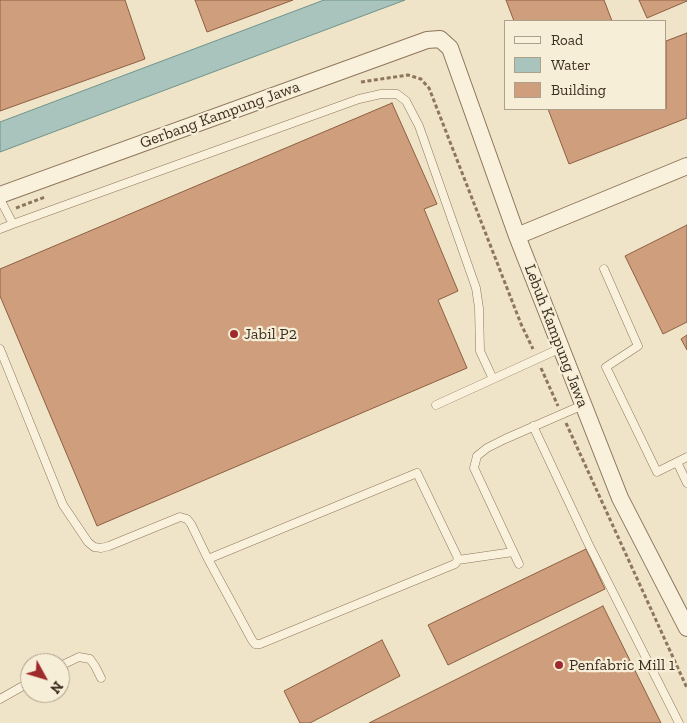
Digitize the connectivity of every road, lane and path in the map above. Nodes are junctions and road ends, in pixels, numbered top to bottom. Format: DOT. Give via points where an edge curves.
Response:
graph roads {
  1 [pos="440,39"];
  2 [pos="355,83"];
  3 [pos="687,166"];
  4 [pos="0,195"];
  5 [pos="52,195"];
  6 [pos="0,199"];
  7 [pos="6,212"];
  8 [pos="13,224"];
  9 [pos="0,229"];
  10 [pos="517,236"];
  11 [pos="604,269"];
  12 [pos="561,348"];
  13 [pos="0,349"];
  14 [pos="537,359"];
  15 [pos="493,379"];
  16 [pos="436,404"];
  17 [pos="583,405"];
  18 [pos="562,414"];
  19 [pos="533,426"];
  20 [pos="687,457"];
  21 [pos="677,462"];
  22 [pos="687,483"];
  23 [pos="513,552"];
  24 [pos="208,559"];
  25 [pos="458,560"];
  26 [pos="519,564"];
  27 [pos="687,628"];
  28 [pos="70,661"];
  29 [pos="101,678"];
  30 [pos="20,688"];
  31 [pos="687,688"];
  32 [pos="0,699"];
  33 [pos="679,723"];
  1 -- 4 [label="street, Gerbang Kampung Jawa" via="428,40"];
  1 -- 10 [label="street, Lebuh Kampung Jawa" via="450,48"];
  2 -- 14 [label="path" via="408,75 421,79 429,88"];
  3 -- 10 [label="street"];
  5 -- 7 [label="path"];
  6 -- 7 [label="lane"];
  7 -- 8 [label="lane"];
  8 -- 9 [label="lane"];
  8 -- 15 [label="lane" via="360,98 397,94 406,101 419,126 476,288 480,351"];
  10 -- 12 [label="street, Lebuh Kampung Jawa"];
  11 -- 21 [label="lane" via="638,346 606,367 657,472"];
  12 -- 14 [label="lane"];
  12 -- 17 [label="street, Lebuh Kampung Jawa"];
  13 -- 24 [label="lane" via="63,505 88,542 94,547 109,546 180,517 191,524"];
  14 -- 15 [label="lane"];
  14 -- 18 [label="path"];
  15 -- 16 [label="lane"];
  17 -- 18 [label="lane"];
  17 -- 27 [label="street, Lebuh Kampung Jawa" via="620,498"];
  18 -- 19 [label="lane"];
  18 -- 31 [label="path"];
  19 -- 23 [label="lane" via="487,448 477,456 474,468"];
  19 -- 33 [label="lane"];
  20 -- 21 [label="lane"];
  21 -- 22 [label="lane"];
  23 -- 25 [label="lane"];
  23 -- 26 [label="lane"];
  24 -- 25 [label="lane" via="255,644 455,564"];
  24 -- 25 [label="lane" via="417,473"];
  28 -- 29 [label="lane" via="79,657 90,659"];
  30 -- 32 [label="lane"];
}
